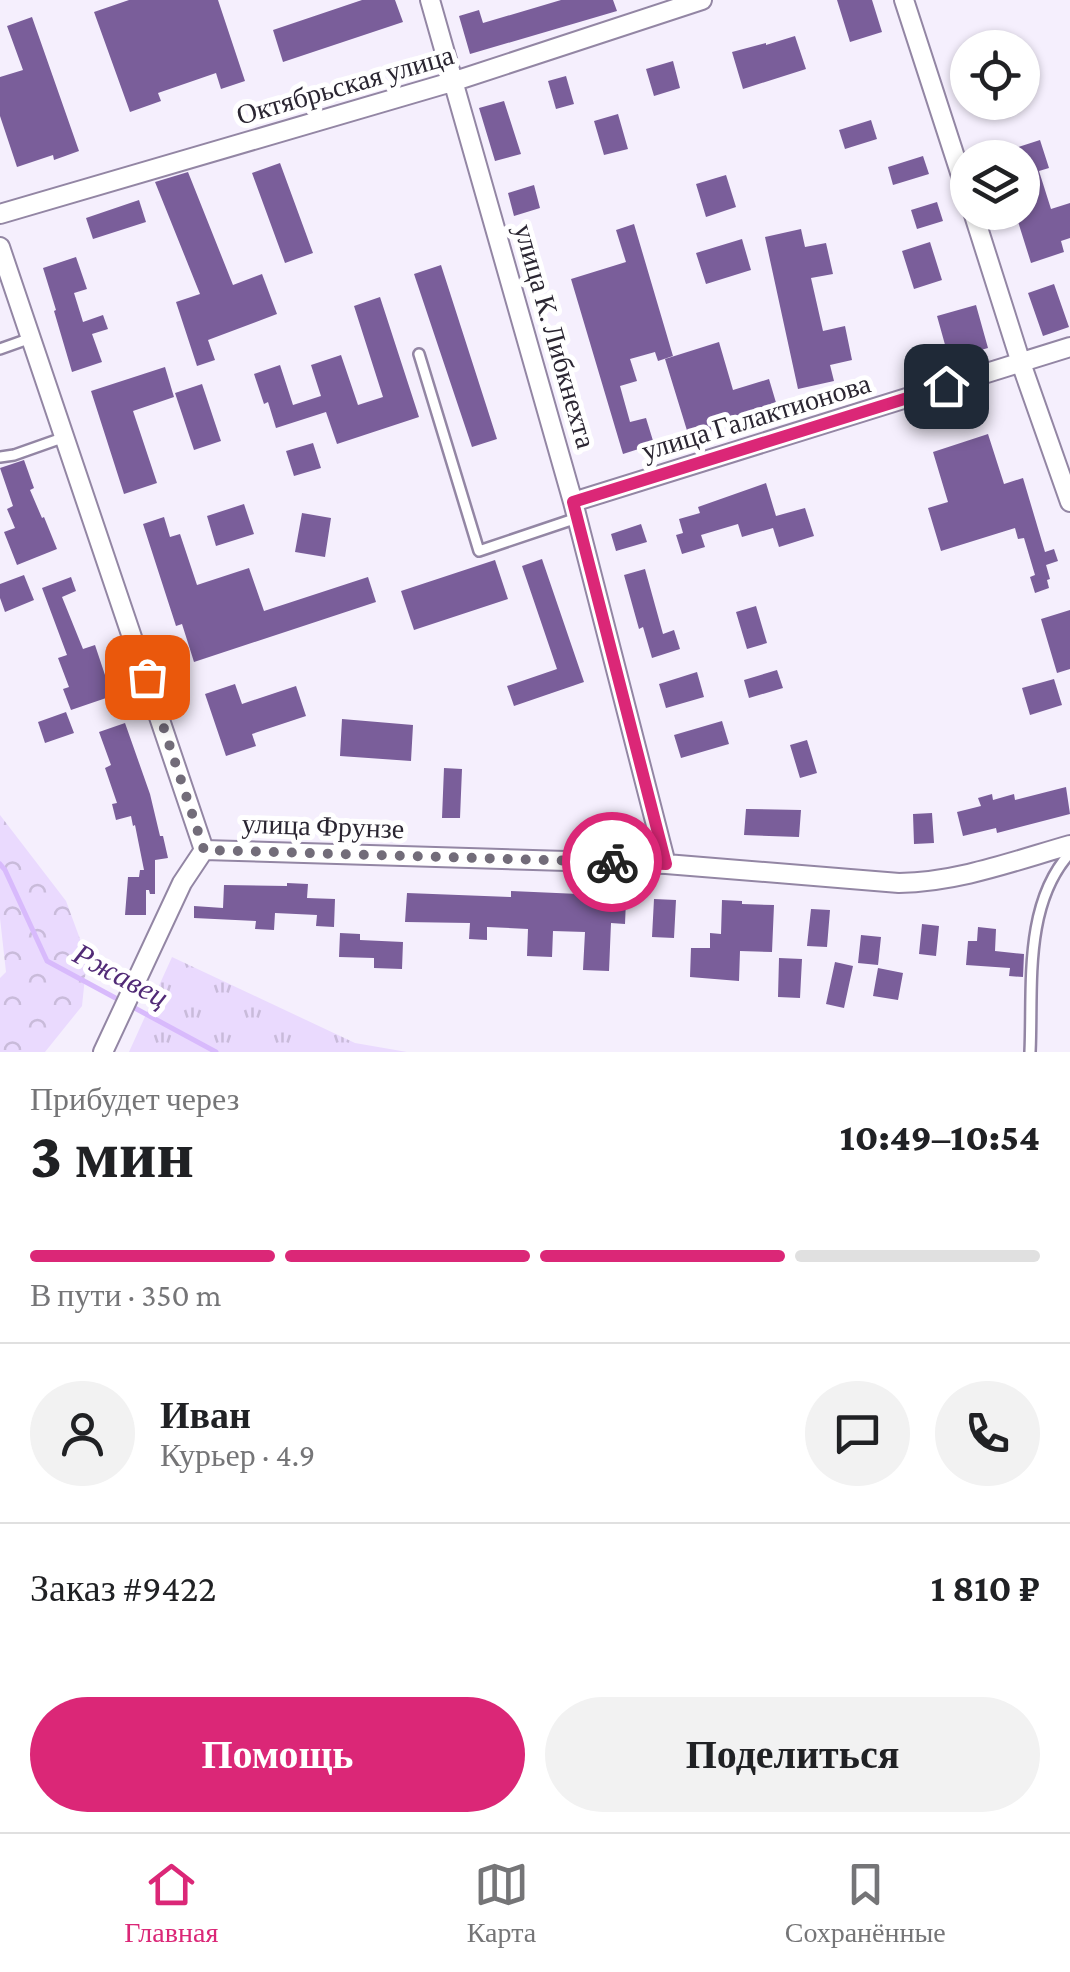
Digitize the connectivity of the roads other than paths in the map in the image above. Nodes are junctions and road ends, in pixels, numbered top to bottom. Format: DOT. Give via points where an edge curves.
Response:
graph roads {
  1 [pos="430,0"];
  2 [pos="702,0"];
  3 [pos="904,0"];
  4 [pos="454,82"];
  5 [pos="950,142"];
  6 [pos="0,214"];
  7 [pos="978,230"];
  8 [pos="0,247"];
  9 [pos="31,338"];
  10 [pos="1070,347"];
  11 [pos="0,350"];
  12 [pos="419,354"];
  13 [pos="1021,363"];
  14 [pos="65,437"];
  15 [pos="0,458"];
  16 [pos="1070,502"];
  17 [pos="575,510"];
  18 [pos="1070,845"];
  19 [pos="204,850"];
  20 [pos="1070,853"];
  21 [pos="666,864"];
  22 [pos="103,1052"];
  23 [pos="1030,1052"];
  1 -- 4 [label="street, улица К. Либкнехта"];
  2 -- 4 [label="street, Октябрьская улица"];
  3 -- 5 [label="street"];
  4 -- 6 [label="street, Октябрьская улица"];
  4 -- 17 [label="street, улица К. Либкнехта"];
  7 -- 13 [label="street"];
  8 -- 9 [label="street, улица Фрунзе"];
  9 -- 11 [label="lane"];
  9 -- 14 [label="street, улица Фрунзе"];
  10 -- 13 [label="street, улица Галактионова"];
  12 -- 17 [label="lane" via="480,551"];
  13 -- 16 [label="street"];
  13 -- 17 [label="street, улица Галактионова"];
  14 -- 15 [label="lane"];
  14 -- 19 [label="street, улица Фрунзе"];
  17 -- 21 [label="street, улица К. Либкнехта"];
  18 -- 21 [label="street, улица Фрунзе" via="930,882"];
  19 -- 21 [label="street, улица Фрунзе"];
  19 -- 22 [label="street"];
  20 -- 23 [label="lane" via="1036,921"];
}
